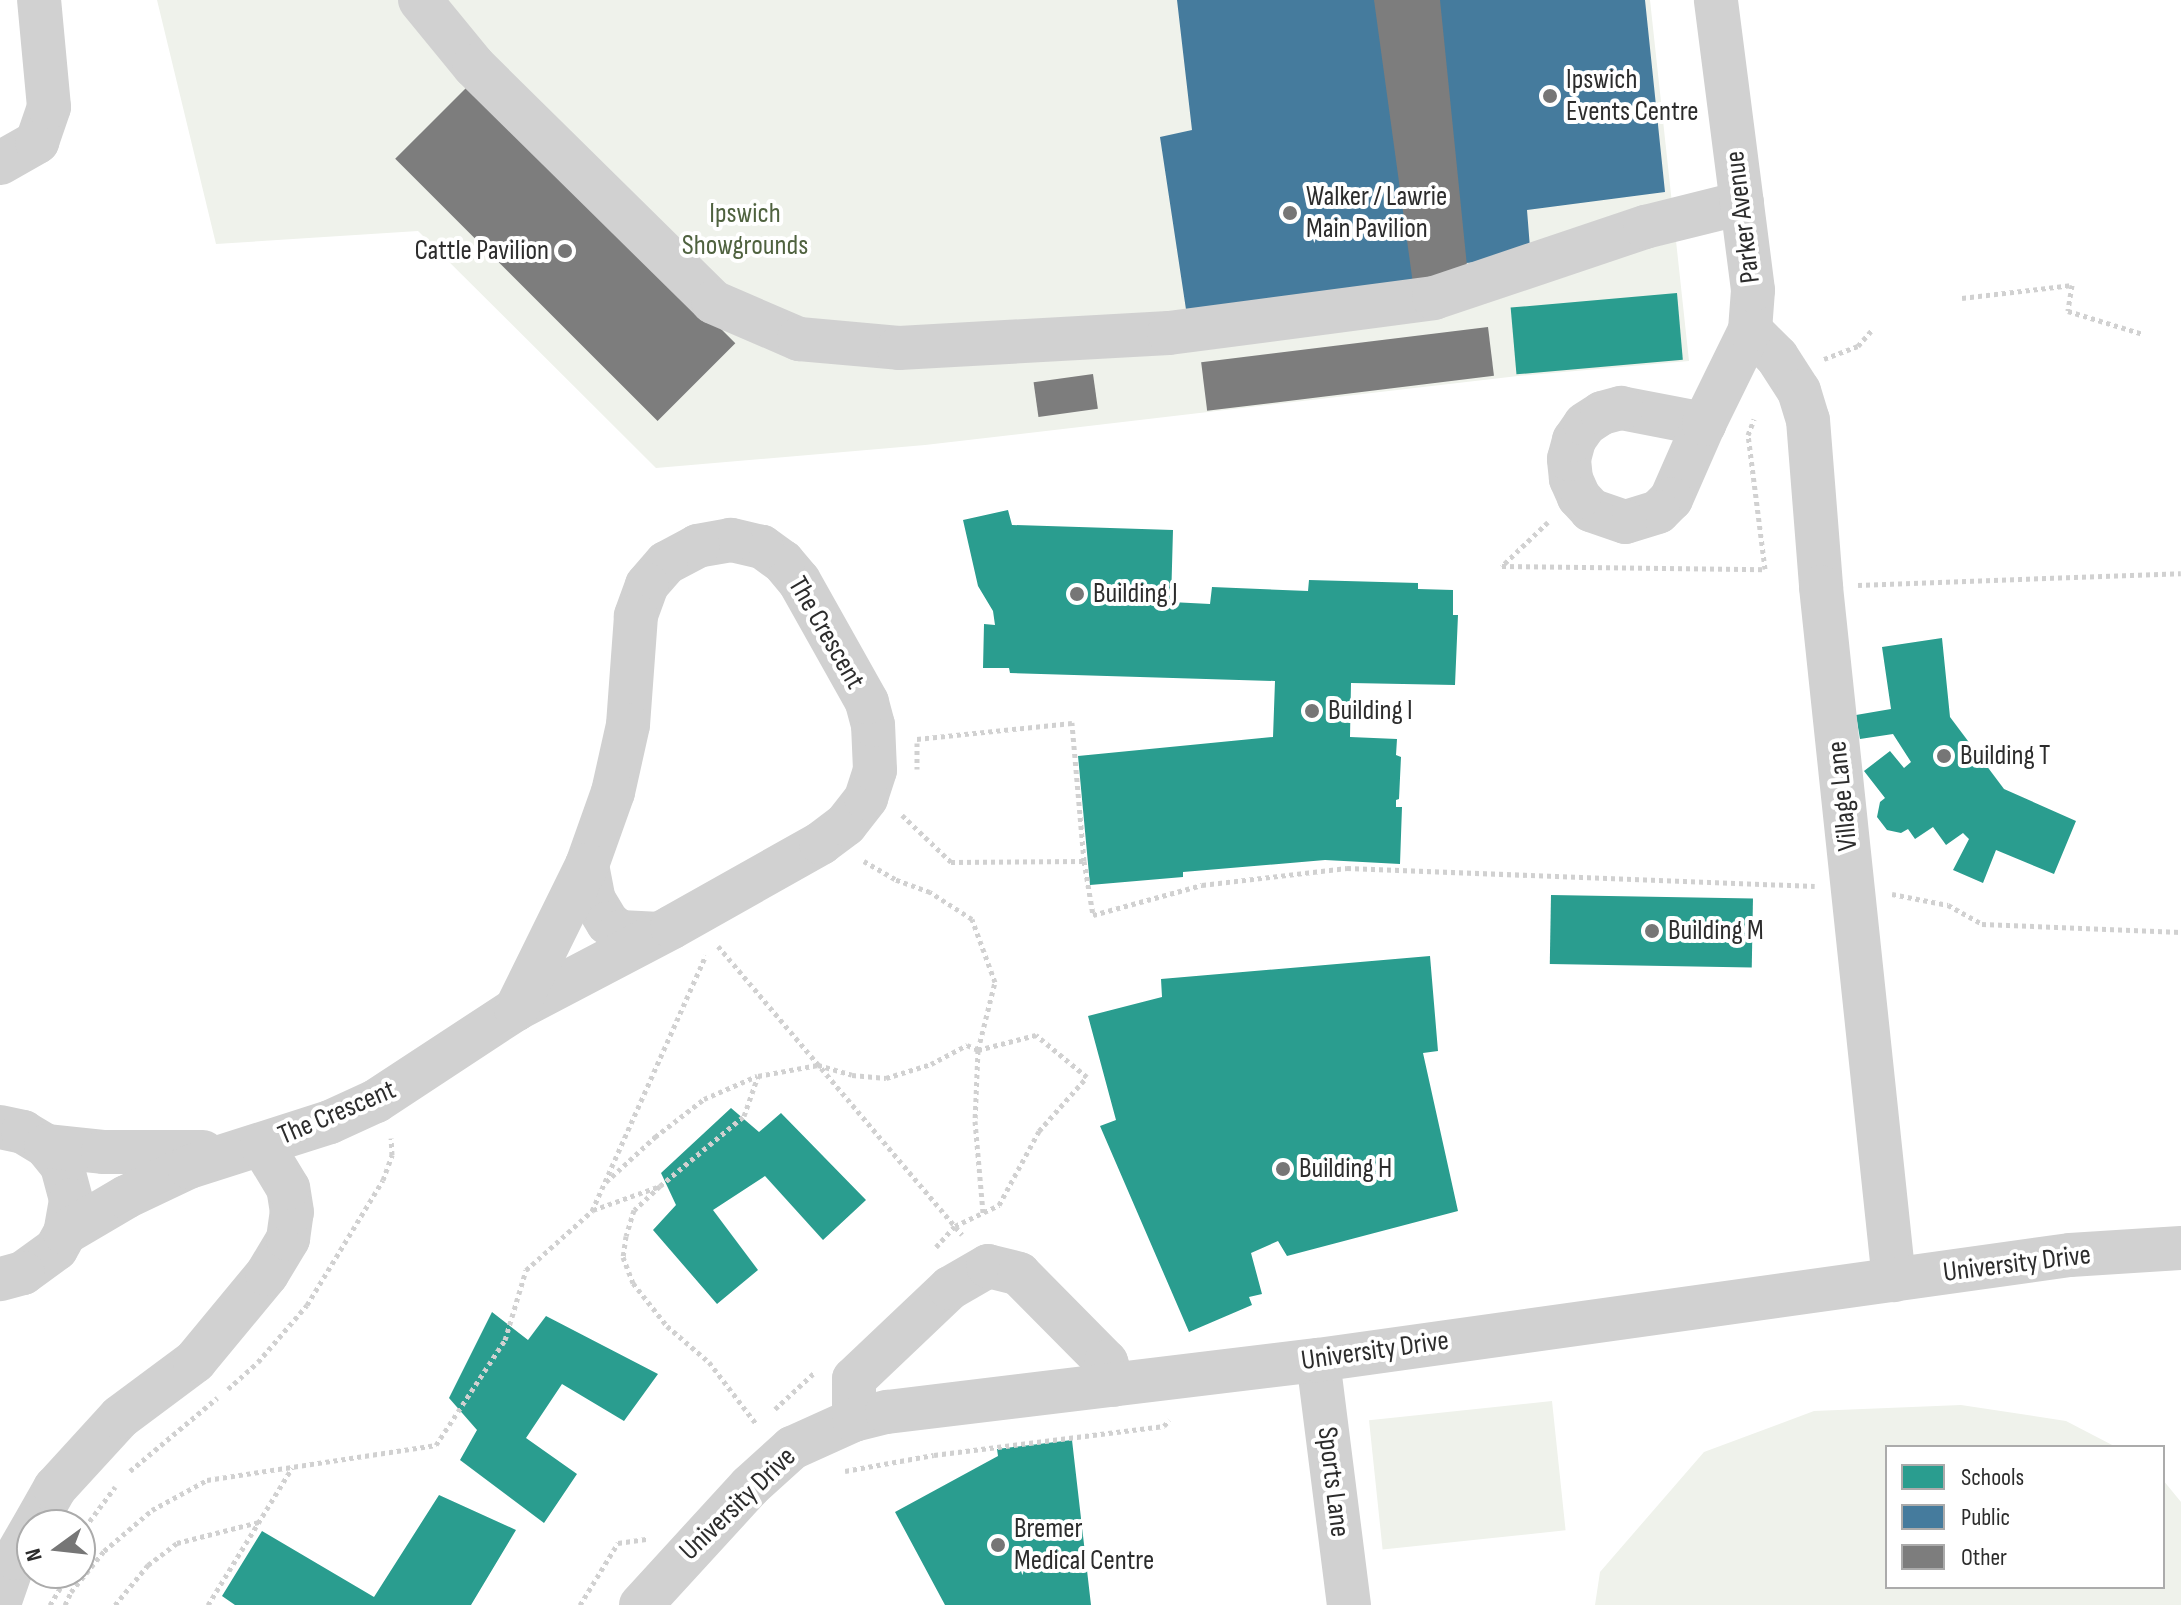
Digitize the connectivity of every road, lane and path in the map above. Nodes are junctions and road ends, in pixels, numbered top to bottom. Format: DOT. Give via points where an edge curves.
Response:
graph roads {
  1 [pos="39,0"];
  2 [pos="420,0"];
  3 [pos="1716,0"];
  4 [pos="0,163"];
  5 [pos="1742,203"];
  6 [pos="1962,298"];
  7 [pos="1750,330"];
  8 [pos="2143,334"];
  9 [pos="1704,424"];
  10 [pos="2181,573"];
  11 [pos="1821,587"];
  12 [pos="917,739"];
  13 [pos="902,815"];
  14 [pos="860,858"];
  15 [pos="1084,861"];
  16 [pos="587,865"];
  17 [pos="1852,887"];
  18 [pos="2181,932"];
  19 [pos="655,934"];
  20 [pos="516,1009"];
  21 [pos="978,1050"];
  22 [pos="818,1065"];
  23 [pos="758,1076"];
  24 [pos="17,1130"];
  25 [pos="247,1148"];
  26 [pos="603,1185"];
  27 [pos="660,1186"];
  28 [pos="592,1211"];
  29 [pos="983,1213"];
  30 [pos="955,1226"];
  31 [pos="65,1233"];
  32 [pos="2181,1248"];
  33 [pos="926,1259"];
  34 [pos="988,1266"];
  35 [pos="1894,1280"];
  36 [pos="8,1284"];
  37 [pos="1318,1360"];
  38 [pos="822,1366"];
  39 [pos="1114,1385"];
  40 [pos="854,1420"];
  41 [pos="757,1425"];
  42 [pos="747,1435"];
  43 [pos="934,1455"];
  44 [pos="293,1467"];
  45 [pos="833,1475"];
  46 [pos="43,1509"];
  47 [pos="259,1522"];
  48 [pos="657,1530"];
  49 [pos="16,1556"];
  50 [pos="0,1601"];
  51 [pos="65,1605"];
  52 [pos="115,1605"];
  53 [pos="208,1605"];
  54 [pos="580,1605"];
  55 [pos="641,1605"];
  56 [pos="1349,1605"];
  1 -- 4 [label="street" via="49,107 37,142"];
  2 -- 5 [label="street" via="474,66 713,302 799,339 899,348 1169,333 1434,298 1645,227"];
  3 -- 5 [label="street, Parker Avenue"];
  5 -- 7 [label="street, Parker Avenue" via="1753,290"];
  6 -- 8 [label="path" via="2072,285 2068,311"];
  7 -- 9 [label="street, Parker Avenue"];
  7 -- 11 [label="street, Village Lane" via="1777,357 1799,391 1808,420"];
  10 -- 11 [label="path"];
  11 -- 17 [label="street, Village Lane"];
  12 -- 15 [label="path" via="1072,723"];
  13 -- 15 [label="path" via="951,862"];
  14 -- 21 [label="path" via="972,919 995,982"];
  15 -- 17 [label="path" via="1093,915 1202,885 1347,868"];
  16 -- 19 [label="street" via="594,900 608,923 620,932"];
  16 -- 19 [label="street, The Crescent" via="613,792 628,725 636,616 647,585 666,563 698,546 731,540 762,547 799,581 867,702 875,770 866,798 846,824 821,843"];
  16 -- 20 [label="street, The Crescent"];
  17 -- 18 [label="path" via="1948,905 1982,924"];
  17 -- 35 [label="street, Village Lane"];
  19 -- 20 [label="street, The Crescent"];
  20 -- 25 [label="street, The Crescent" via="395,1091 330,1122"];
  21 -- 22 [label="path" via="967,1045 931,1064 886,1078"];
  21 -- 29 [label="path" via="975,1121"];
  21 -- 29 [label="path" via="1036,1035 1087,1077 1039,1131 999,1205"];
  22 -- 23 [label="path"];
  22 -- 26 [label="path" via="712,940"];
  22 -- 30 [label="path"];
  23 -- 26 [label="path" via="704,1099"];
  23 -- 27 [label="path" via="744,1116"];
  24 -- 25 [label="street, The Crescent" via="103,1152"];
  24 -- 31 [label="street" via="62,1166 70,1186"];
  25 -- 31 [label="street, The Crescent" via="156,1181"];
  25 -- 46 [label="street" via="288,1188 288,1239 267,1274 195,1361 120,1417 55,1488"];
  26 -- 28 [label="path"];
  27 -- 28 [label="path"];
  27 -- 41 [label="path" via="634,1210 626,1236 623,1257 633,1283 667,1326 709,1362"];
  28 -- 44 [label="path" via="526,1270 505,1340 436,1445"];
  29 -- 30 [label="path"];
  30 -- 33 [label="path"];
  30 -- 34 [label="path"];
  31 -- 36 [label="street" via="48,1257"];
  32 -- 35 [label="street, University Drive" via="2070,1255"];
  34 -- 39 [label="street" via="1019,1274 1106,1362"];
  34 -- 40 [label="street" via="950,1288 854,1379"];
  35 -- 37 [label="street, University Drive"];
  37 -- 39 [label="street, University Drive"];
  37 -- 56 [label="street, Sports Lane"];
  38 -- 41 [label="path"];
  39 -- 40 [label="street, University Drive"];
  40 -- 55 [label="street, University Drive" via="792,1448"];
  41 -- 42 [label="path"];
  43 -- 45 [label="path"];
  44 -- 47 [label="path"];
  44 -- 51 [label="path" via="207,1480 152,1510 104,1551"];
  47 -- 52 [label="path" via="177,1543 148,1565"];
  47 -- 53 [label="path"];
  48 -- 54 [label="path" via="649,1539 618,1543"];
  49 -- 50 [label="street"];
}
